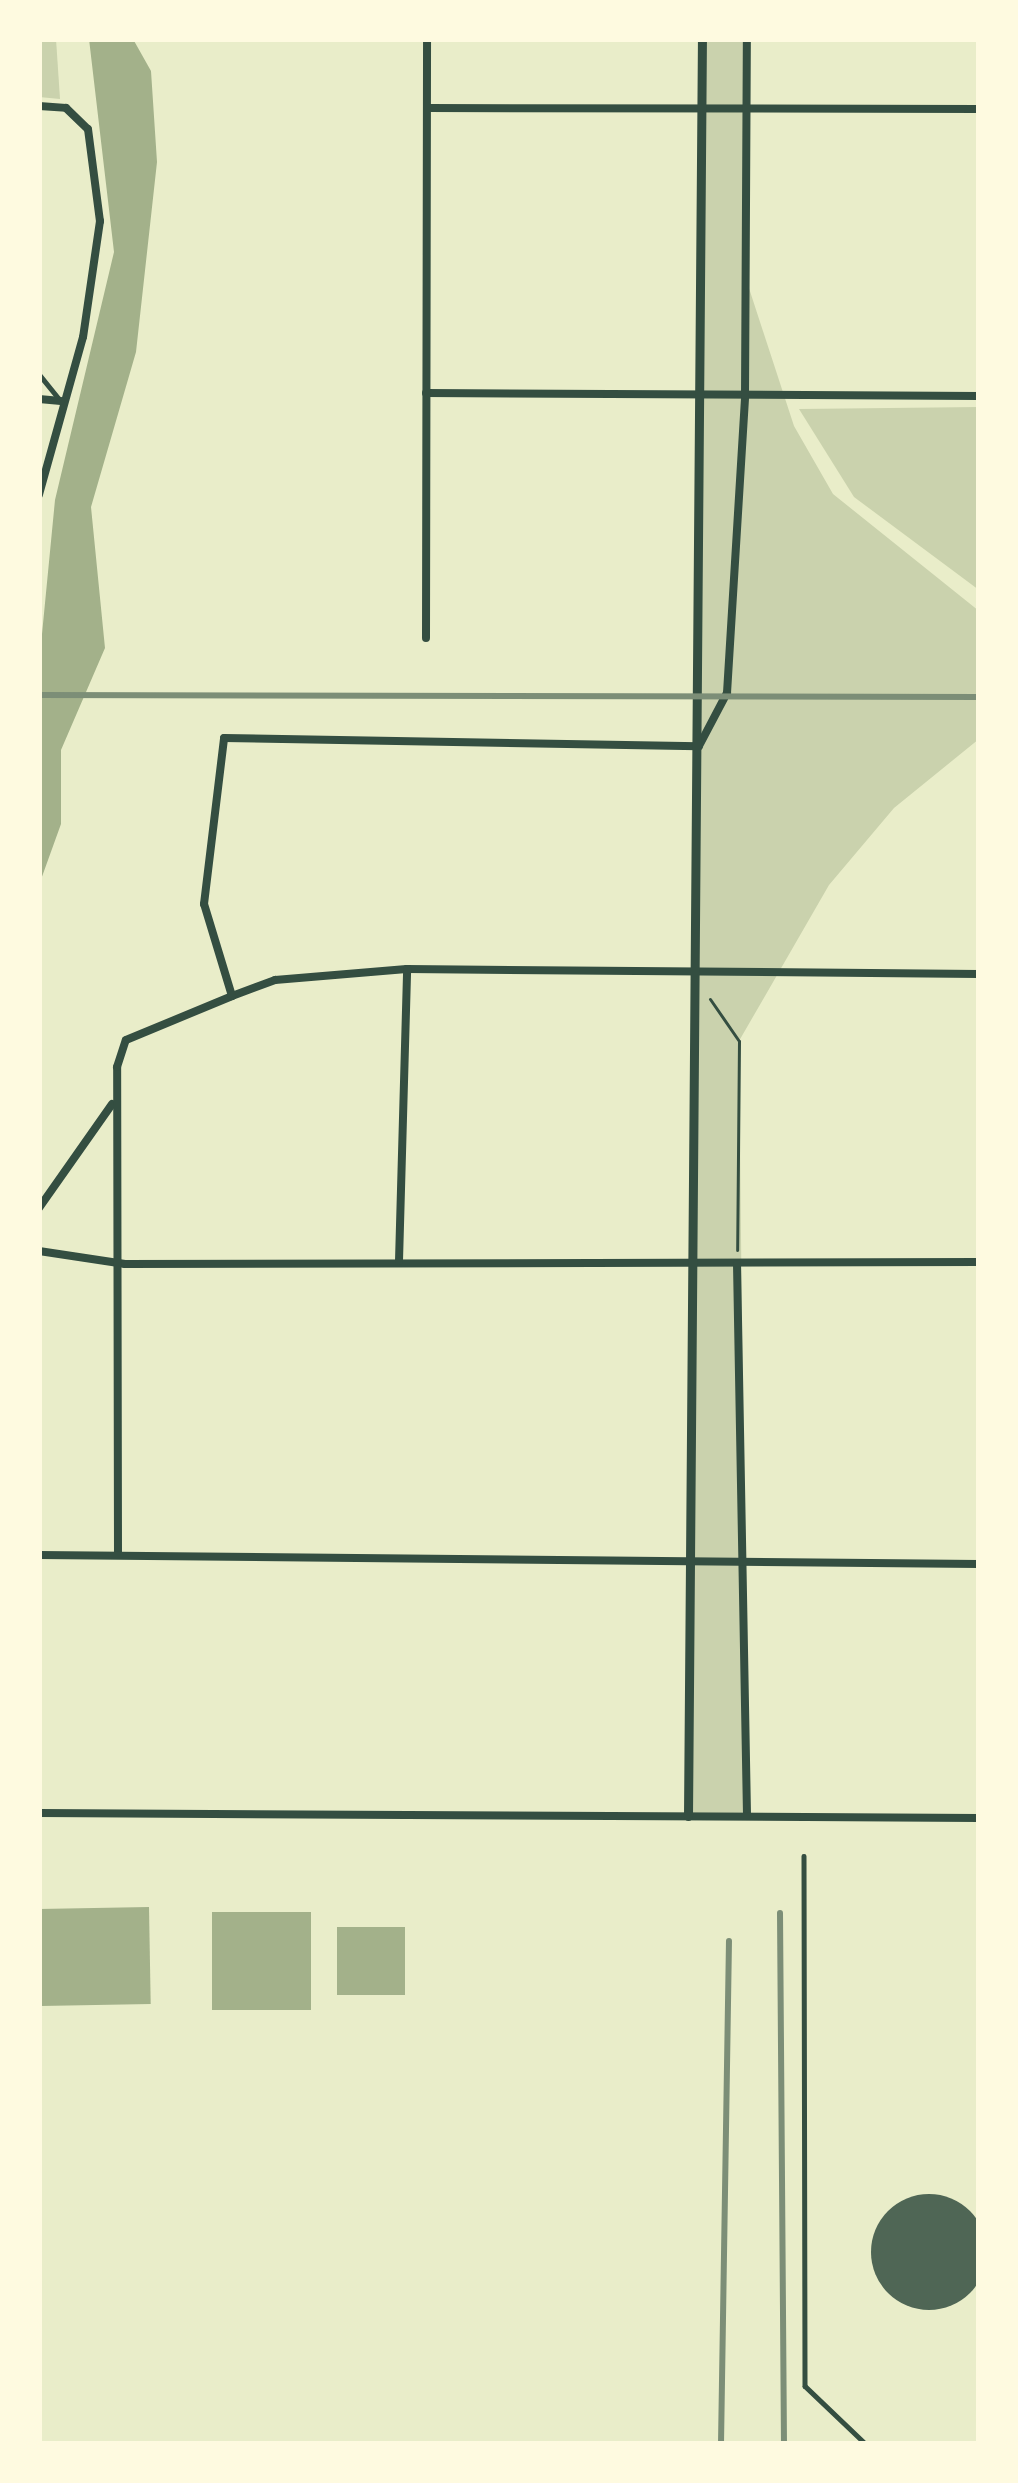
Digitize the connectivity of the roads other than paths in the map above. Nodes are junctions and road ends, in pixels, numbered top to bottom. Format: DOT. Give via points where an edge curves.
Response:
graph roads {
  1 [pos="427,39"];
  2 [pos="702,39"];
  3 [pos="747,39"];
  4 [pos="702,105"];
  5 [pos="39,106"];
  6 [pos="427,107"];
  7 [pos="746,107"];
  8 [pos="979,109"];
  9 [pos="39,374"];
  10 [pos="426,393"];
  11 [pos="701,394"];
  12 [pos="746,395"];
  13 [pos="979,396"];
  14 [pos="39,399"];
  15 [pos="61,401"];
  16 [pos="39,495"];
  17 [pos="425,638"];
  18 [pos="699,746"];
  19 [pos="407,969"];
  20 [pos="691,971"];
  21 [pos="979,974"];
  22 [pos="232,997"];
  23 [pos="113,1102"];
  24 [pos="39,1208"];
  25 [pos="39,1251"];
  26 [pos="690,1260"];
  27 [pos="399,1262"];
  28 [pos="979,1262"];
  29 [pos="124,1264"];
  30 [pos="737,1264"];
  31 [pos="118,1554"];
  32 [pos="39,1556"];
  33 [pos="688,1561"];
  34 [pos="739,1562"];
  35 [pos="979,1564"];
  36 [pos="39,1813"];
  37 [pos="688,1816"];
  38 [pos="747,1816"];
  39 [pos="979,1818"];
  40 [pos="804,1856"];
  41 [pos="866,2444"];
  1 -- 6 [label="street"];
  2 -- 4 [label="street"];
  3 -- 7 [label="street"];
  4 -- 6 [label="street"];
  4 -- 7 [label="street"];
  4 -- 11 [label="street"];
  5 -- 15 [label="street" via="67,108 88,129 100,221"];
  6 -- 10 [label="street"];
  7 -- 8 [label="street"];
  7 -- 12 [label="street"];
  9 -- 15 [label="lane"];
  10 -- 11 [label="street"];
  10 -- 17 [label="street"];
  11 -- 12 [label="street"];
  11 -- 18 [label="street"];
  12 -- 13 [label="street"];
  12 -- 18 [label="street" via="727,692"];
  14 -- 15 [label="street"];
  15 -- 16 [label="street"];
  18 -- 20 [label="street"];
  18 -- 22 [label="street" via="224,738 204,904"];
  19 -- 20 [label="street"];
  19 -- 22 [label="street" via="275,980"];
  19 -- 27 [label="street"];
  20 -- 21 [label="street"];
  20 -- 26 [label="street"];
  22 -- 23 [label="street" via="126,1040"];
  23 -- 24 [label="street"];
  23 -- 29 [label="street"];
  25 -- 29 [label="street"];
  26 -- 27 [label="street"];
  26 -- 30 [label="street"];
  26 -- 33 [label="street"];
  27 -- 29 [label="street"];
  28 -- 30 [label="street"];
  29 -- 31 [label="street"];
  30 -- 34 [label="street"];
  31 -- 32 [label="street"];
  31 -- 33 [label="street"];
  33 -- 34 [label="street"];
  33 -- 37 [label="street"];
  34 -- 35 [label="street"];
  34 -- 38 [label="street"];
  36 -- 37 [label="street"];
  37 -- 38 [label="street"];
  38 -- 39 [label="street"];
  40 -- 41 [label="lane" via="806,2386"];
}
